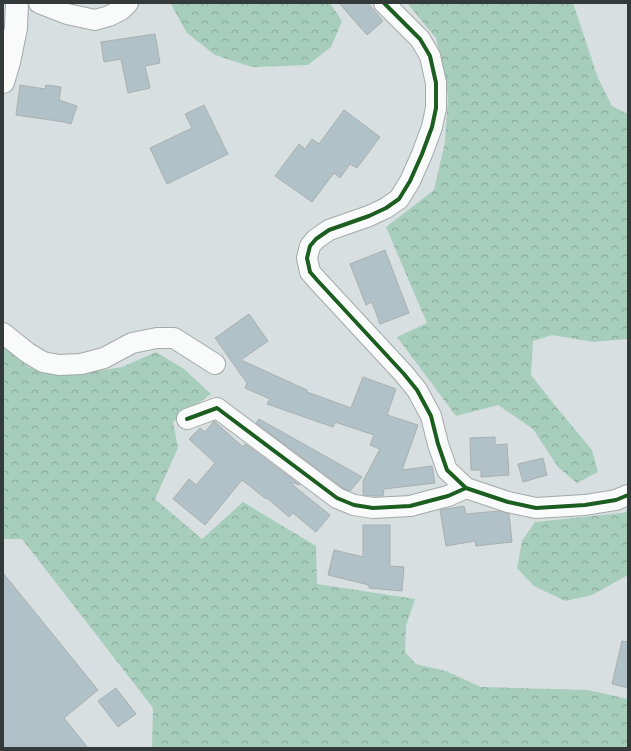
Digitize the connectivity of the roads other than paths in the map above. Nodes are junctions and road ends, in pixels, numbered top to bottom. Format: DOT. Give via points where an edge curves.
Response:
graph roads {
  1 [pos="17,3"];
  2 [pos="39,3"];
  3 [pos="128,3"];
  4 [pos="384,3"];
  5 [pos="3,82"];
  6 [pos="3,332"];
  7 [pos="215,364"];
  8 [pos="187,419"];
  9 [pos="466,488"];
  10 [pos="628,495"];
  1 -- 5 [label="street" via="16,28"];
  2 -- 3 [label="street" via="66,14 95,20 110,16"];
  4 -- 9 [label="street" via="420,39 430,56 436,83 436,108 432,127 410,181 399,199 369,216 330,230 310,246 307,258 310,272 417,390 431,416 448,470"];
  6 -- 7 [label="street" via="43,362 59,365 81,364 104,358 132,343 157,338 174,338"];
  8 -- 9 [label="street" via="217,408 336,498 354,505 373,508 410,506 448,496"];
  9 -- 10 [label="street" via="536,508 586,505 616,500"];
}
